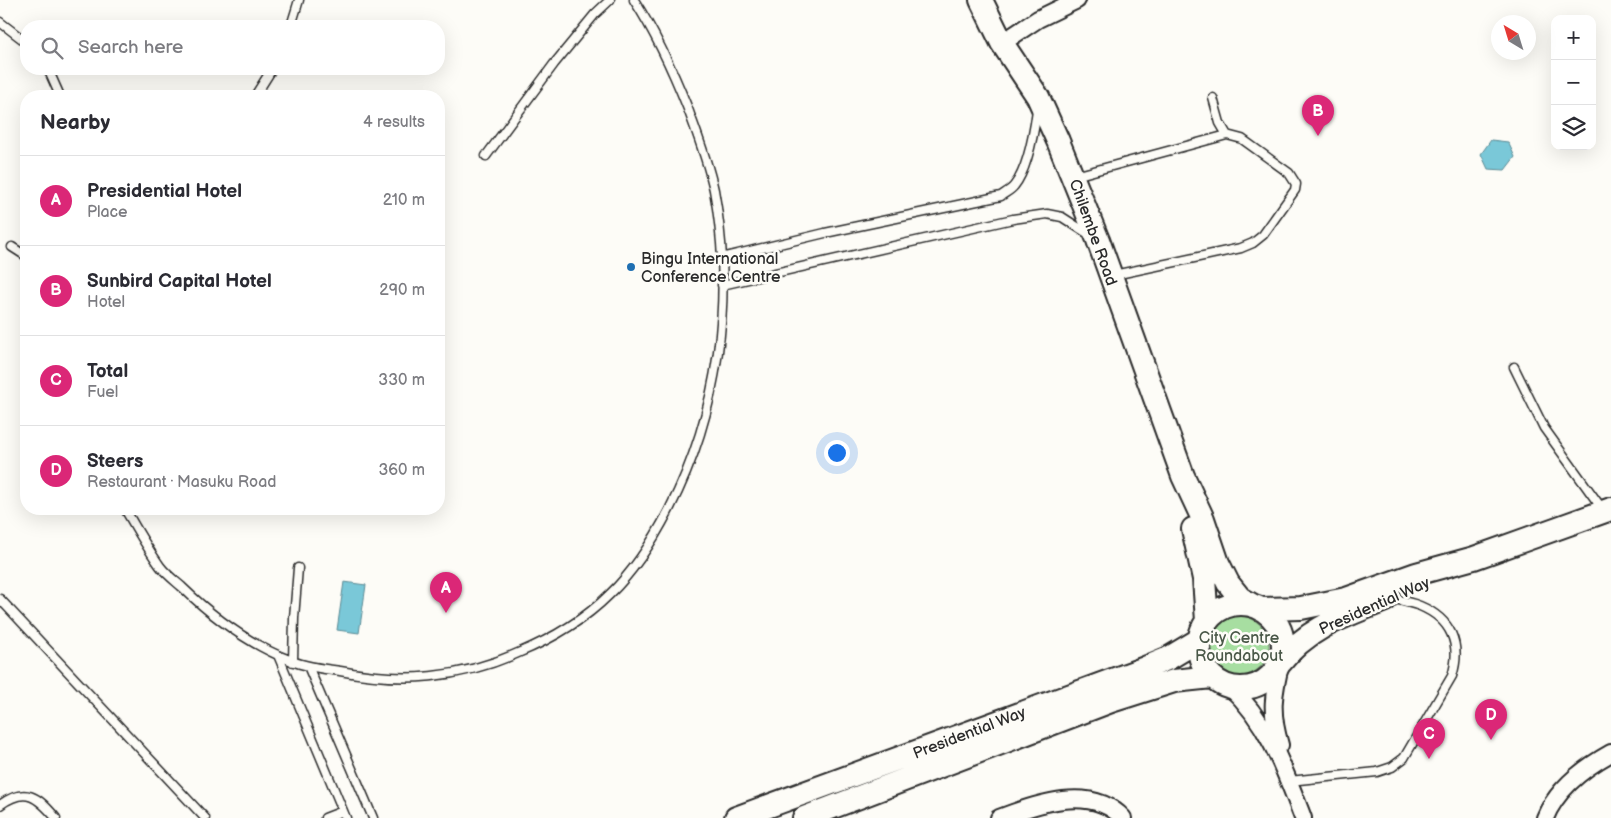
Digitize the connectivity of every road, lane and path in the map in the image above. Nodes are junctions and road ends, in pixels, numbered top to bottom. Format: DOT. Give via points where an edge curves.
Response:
graph roads {
  1 [pos="299,0"];
  2 [pos="610,0"];
  3 [pos="634,0"];
  4 [pos="981,0"];
  5 [pos="1077,0"];
  6 [pos="293,20"];
  7 [pos="0,22"];
  8 [pos="20,37"];
  9 [pos="1002,43"];
  10 [pos="51,75"];
  11 [pos="268,75"];
  12 [pos="57,90"];
  13 [pos="259,90"];
  14 [pos="1038,97"];
  15 [pos="1213,98"];
  16 [pos="1227,135"];
  17 [pos="486,156"];
  18 [pos="1073,177"];
  19 [pos="1098,240"];
  20 [pos="12,247"];
  21 [pos="20,252"];
  22 [pos="721,258"];
  23 [pos="1110,276"];
  24 [pos="722,285"];
  25 [pos="1514,367"];
  26 [pos="1183,476"];
  27 [pos="1608,510"];
  28 [pos="128,515"];
  29 [pos="1474,558"];
  30 [pos="298,568"];
  31 [pos="1389,598"];
  32 [pos="0,599"];
  33 [pos="1257,607"];
  34 [pos="1203,631"];
  35 [pos="278,655"];
  36 [pos="293,662"];
  37 [pos="1281,662"];
  38 [pos="308,666"];
  39 [pos="1221,682"];
  40 [pos="1611,753"];
  41 [pos="1289,781"];
  42 [pos="0,805"];
  43 [pos="345,815"];
  44 [pos="56,818"];
  45 [pos="205,818"];
  46 [pos="325,818"];
  47 [pos="374,818"];
  48 [pos="736,818"];
  49 [pos="804,818"];
  50 [pos="999,818"];
  51 [pos="1123,818"];
  52 [pos="1303,818"];
  53 [pos="1545,818"];
  1 -- 6 [label="lane"];
  2 -- 17 [label="lane" via="554,64"];
  3 -- 22 [label="lane" via="678,82 700,139 714,192"];
  4 -- 9 [label="main road, Chilembe Road"];
  5 -- 9 [label="street" via="1038,19"];
  7 -- 8 [label="lane"];
  9 -- 14 [label="main road, Chilembe Road"];
  10 -- 12 [label="lane"];
  11 -- 13 [label="lane"];
  14 -- 18 [label="main road, Chilembe Road"];
  14 -- 22 [label="lane" via="1033,136 1021,173 1014,187 1001,196"];
  15 -- 16 [label="lane"];
  16 -- 18 [label="lane"];
  16 -- 23 [label="lane" via="1242,139 1289,173 1296,184 1263,235 1241,248"];
  18 -- 19 [label="main road, Chilembe Road"];
  19 -- 23 [label="main road, Chilembe Road"];
  19 -- 24 [label="lane" via="1062,217 1047,214"];
  20 -- 21 [label="lane"];
  22 -- 24 [label="lane"];
  23 -- 26 [label="main road, Chilembe Road"];
  24 -- 38 [label="lane" via="721,326 712,390 692,457 659,530 637,564 608,596 544,642 468,671 429,677 386,678"];
  25 -- 27 [label="lane" via="1544,428"];
  26 -- 33 [label="main road" via="1228,583 1240,598"];
  26 -- 34 [label="main road" via="1204,579"];
  27 -- 29 [label="main road, Presidential Way"];
  28 -- 35 [label="lane" via="162,568 196,601 240,635"];
  29 -- 31 [label="main road, Presidential Way"];
  29 -- 33 [label="main road, Presidential Way" via="1321,605"];
  30 -- 36 [label="lane"];
  31 -- 37 [label="main road, Presidential Way" via="1305,636"];
  31 -- 41 [label="lane" via="1418,605 1442,620 1454,639 1456,652 1452,676 1404,758 1392,767 1377,772"];
  32 -- 45 [label="lane"];
  33 -- 34 [label="main road" via="1227,606 1214,614"];
  33 -- 37 [label="main road" via="1270,615 1281,632"];
  34 -- 39 [label="main road" via="1199,651 1201,661 1206,670"];
  34 -- 48 [label="main road, Presidential Way" via="1169,658 1145,668"];
  35 -- 36 [label="lane"];
  35 -- 43 [label="lane"];
  36 -- 38 [label="lane"];
  37 -- 39 [label="main road" via="1269,678 1250,688 1240,689"];
  37 -- 41 [label="street" via="1273,712"];
  38 -- 47 [label="lane"];
  39 -- 41 [label="street" via="1257,717"];
  39 -- 49 [label="main road, Presidential Way" via="1174,681 1111,701"];
  40 -- 53 [label="street" via="1580,773 1562,791"];
  41 -- 52 [label="street"];
  42 -- 44 [label="lane" via="17,796 27,795 40,801"];
  43 -- 46 [label="lane"];
  50 -- 51 [label="street" via="1033,805 1083,799 1116,811"];
}
